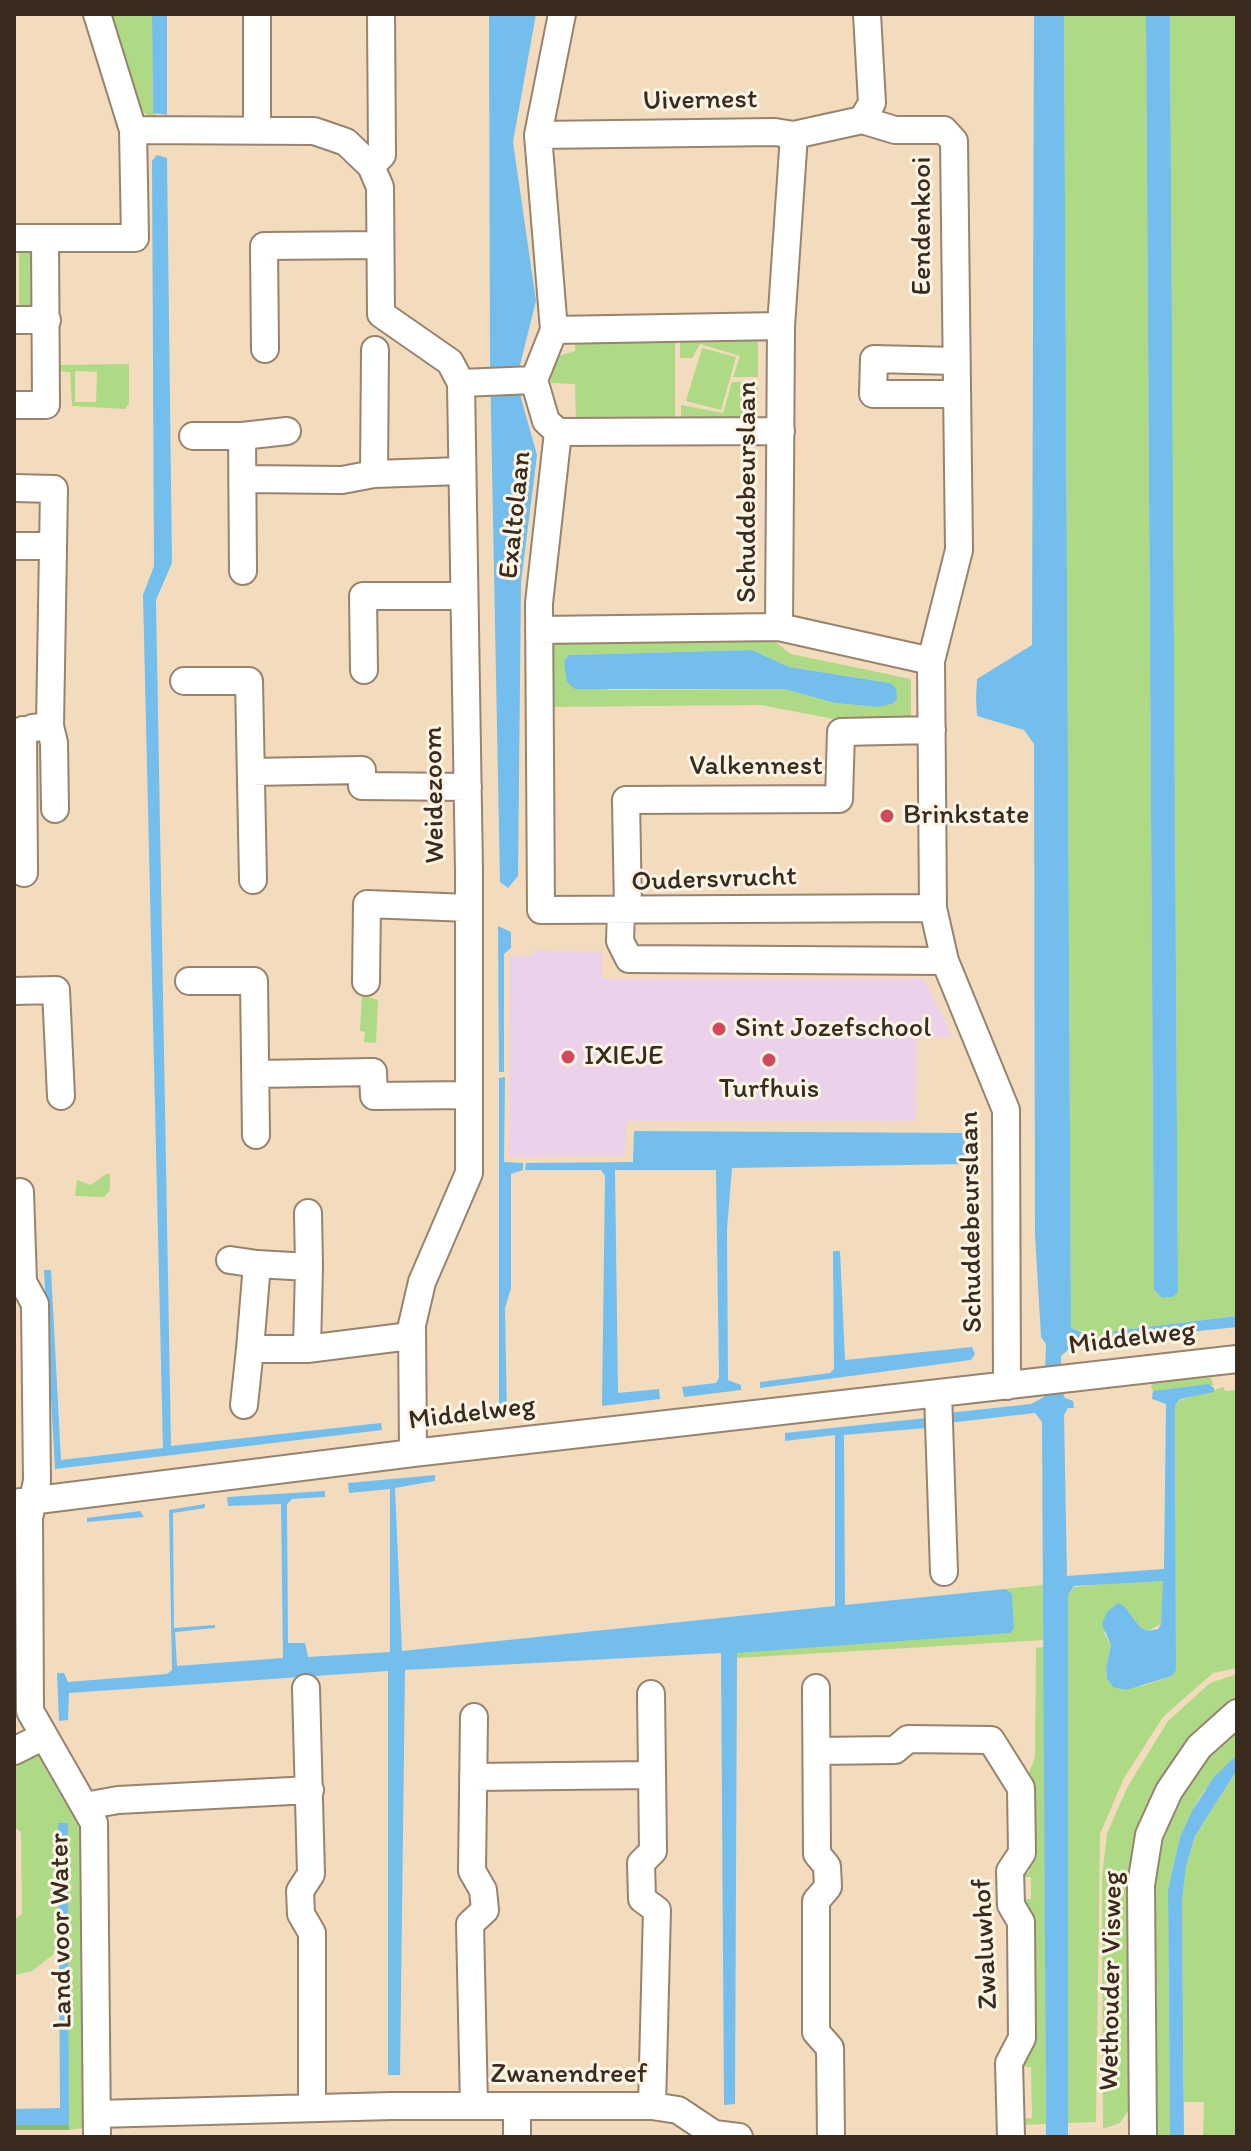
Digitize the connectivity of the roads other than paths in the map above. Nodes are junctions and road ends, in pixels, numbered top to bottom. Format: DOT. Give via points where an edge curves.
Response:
graph roads {
  1 [pos="97,14"];
  2 [pos="257,14"];
  3 [pos="381,14"];
  4 [pos="562,14"];
  5 [pos="867,14"];
  6 [pos="862,120"];
  7 [pos="257,123"];
  8 [pos="133,130"];
  9 [pos="538,135"];
  10 [pos="794,135"];
  11 [pos="371,166"];
  12 [pos="14,238"];
  13 [pos="45,238"];
  14 [pos="380,245"];
  15 [pos="14,320"];
  16 [pos="47,320"];
  17 [pos="781,326"];
  18 [pos="554,330"];
  19 [pos="265,349"];
  20 [pos="375,350"];
  21 [pos="956,361"];
  22 [pos="528,380"];
  23 [pos="474,382"];
  24 [pos="955,394"];
  25 [pos="14,405"];
  26 [pos="287,431"];
  27 [pos="781,431"];
  28 [pos="558,432"];
  29 [pos="193,436"];
  30 [pos="242,436"];
  31 [pos="461,471"];
  32 [pos="374,474"];
  33 [pos="244,479"];
  34 [pos="14,488"];
  35 [pos="14,546"];
  36 [pos="52,546"];
  37 [pos="243,571"];
  38 [pos="463,596"];
  39 [pos="779,627"];
  40 [pos="539,630"];
  41 [pos="931,661"];
  42 [pos="364,670"];
  43 [pos="184,681"];
  44 [pos="50,726"];
  45 [pos="19,730"];
  46 [pos="932,730"];
  47 [pos="251,772"];
  48 [pos="468,787"];
  49 [pos="55,809"];
  50 [pos="253,872"];
  51 [pos="24,873"];
  52 [pos="469,908"];
  53 [pos="933,908"];
  54 [pos="624,911"];
  55 [pos="945,961"];
  56 [pos="189,981"];
  57 [pos="366,982"];
  58 [pos="14,991"];
  59 [pos="256,1074"];
  60 [pos="467,1095"];
  61 [pos="61,1096"];
  62 [pos="256,1135"];
  63 [pos="20,1192"];
  64 [pos="308,1213"];
  65 [pos="230,1260"];
  66 [pos="257,1264"];
  67 [pos="309,1267"];
  68 [pos="410,1336"];
  69 [pos="250,1349"];
  70 [pos="307,1349"];
  71 [pos="1237,1359"];
  72 [pos="1007,1386"];
  73 [pos="938,1393"];
  74 [pos="244,1405"];
  75 [pos="413,1453"];
  76 [pos="24,1502"];
  77 [pos="944,1572"];
  78 [pos="306,1688"];
  79 [pos="816,1688"];
  80 [pos="651,1694"];
  81 [pos="1237,1713"];
  82 [pos="474,1717"];
  83 [pos="44,1736"];
  84 [pos="14,1751"];
  85 [pos="817,1751"];
  86 [pos="652,1775"];
  87 [pos="473,1777"];
  88 [pos="310,1790"];
  89 [pos="85,1806"];
  90 [pos="474,2106"];
  91 [pos="652,2106"];
  92 [pos="517,2107"];
  93 [pos="312,2108"];
  94 [pos="97,2126"];
  95 [pos="517,2137"];
  96 [pos="739,2137"];
  97 [pos="831,2137"];
  98 [pos="1011,2137"];
  99 [pos="1143,2137"];
  1 -- 8 [label="street"];
  2 -- 7 [label="street"];
  3 -- 11 [label="street" via="382,155"];
  4 -- 9 [label="street"];
  5 -- 6 [label="street" via="872,103"];
  6 -- 10 [label="street, Uivernest"];
  6 -- 21 [label="street, Eendenkooi" via="895,130 944,130 954,141"];
  8 -- 11 [label="street" via="314,131 346,142"];
  8 -- 13 [label="street" via="135,238"];
  9 -- 10 [label="street, Uivernest"];
  9 -- 18 [label="street"];
  10 -- 17 [label="street, Schuddebeurslaan"];
  11 -- 14 [label="street" via="380,187"];
  12 -- 13 [label="street"];
  13 -- 16 [label="street"];
  14 -- 19 [label="street" via="264,246"];
  14 -- 23 [label="street" via="381,314"];
  15 -- 16 [label="street"];
  16 -- 25 [label="street" via="46,405"];
  17 -- 18 [label="street"];
  17 -- 27 [label="street, Schuddebeurslaan"];
  18 -- 22 [label="street"];
  20 -- 32 [label="street"];
  21 -- 24 [label="street, Eendenkooi"];
  21 -- 24 [label="street" via="874,359 873,394"];
  22 -- 23 [label="street"];
  22 -- 28 [label="street, Exaltolaan" via="546,421"];
  23 -- 31 [label="street, Weidezoom"];
  24 -- 41 [label="street, Eendenkooi" via="959,550"];
  26 -- 30 [label="street"];
  27 -- 28 [label="street"];
  27 -- 39 [label="street, Schuddebeurslaan"];
  28 -- 40 [label="street, Exaltolaan"];
  29 -- 30 [label="street"];
  30 -- 33 [label="street"];
  31 -- 32 [label="street"];
  31 -- 38 [label="street, Weidezoom"];
  32 -- 33 [label="street" via="342,480"];
  33 -- 37 [label="street"];
  34 -- 36 [label="street" via="54,489"];
  35 -- 36 [label="street"];
  36 -- 44 [label="street"];
  38 -- 42 [label="street" via="363,596"];
  38 -- 48 [label="street, Weidezoom"];
  39 -- 40 [label="street"];
  39 -- 41 [label="street, Schuddebeurslaan"];
  40 -- 54 [label="street, Exaltolaan" via="541,910"];
  41 -- 46 [label="street, Schuddebeurslaan"];
  43 -- 47 [label="street" via="249,681"];
  44 -- 45 [label="street"];
  44 -- 49 [label="street"];
  45 -- 51 [label="street"];
  46 -- 53 [label="street, Schuddebeurslaan"];
  46 -- 54 [label="street, Valkennest" via="841,732 839,799 626,800"];
  47 -- 48 [label="street" via="362,770 362,786"];
  47 -- 50 [label="street"];
  48 -- 52 [label="street, Weidezoom"];
  52 -- 57 [label="street" via="367,904"];
  52 -- 60 [label="street, Weidezoom"];
  53 -- 54 [label="street, Oudersvrucht"];
  53 -- 55 [label="street, Schuddebeurslaan"];
  54 -- 55 [label="street, Oudersvrucht" via="620,941 629,959"];
  55 -- 72 [label="street, Schuddebeurslaan" via="1006,1110"];
  56 -- 59 [label="street" via="254,981"];
  58 -- 61 [label="street" via="56,990"];
  59 -- 60 [label="street" via="373,1072 374,1096"];
  59 -- 62 [label="street"];
  60 -- 68 [label="street, Weidezoom" via="469,1173 422,1282"];
  63 -- 76 [label="street, Land voor Water" via="23,1282 35,1304 37,1481"];
  64 -- 67 [label="street"];
  65 -- 66 [label="street"];
  66 -- 67 [label="street"];
  66 -- 69 [label="street"];
  67 -- 70 [label="street"];
  68 -- 70 [label="street"];
  68 -- 75 [label="street, Weidezoom"];
  69 -- 70 [label="street"];
  69 -- 74 [label="street"];
  71 -- 72 [label="street, Middelweg"];
  72 -- 73 [label="street, Middelweg"];
  73 -- 75 [label="street, Middelweg"];
  73 -- 77 [label="street"];
  75 -- 76 [label="street, Middelweg"];
  76 -- 83 [label="street, Land voor Water" via="29,1518 30,1711"];
  78 -- 88 [label="street"];
  79 -- 85 [label="street"];
  80 -- 86 [label="street"];
  81 -- 99 [label="street, Wethouder Visweg" via="1199,1747 1169,1791 1149,1835 1141,1885"];
  82 -- 87 [label="street"];
  83 -- 84 [label="street"];
  83 -- 89 [label="street, Land voor Water"];
  85 -- 97 [label="street" via="817,1854 827,1866 828,1887 816,1901 816,2032 830,2048"];
  85 -- 98 [label="street, Zwaluwhof" via="895,1750 908,1739 991,1740 1021,1788 1022,1853 1010,1871 1011,1905 1021,1922 1022,2038 1009,2063"];
  86 -- 87 [label="street"];
  86 -- 91 [label="street" via="653,1851 641,1863 642,1899 657,1910"];
  87 -- 90 [label="street" via="472,1871 483,1890 485,1910 470,1924"];
  88 -- 89 [label="street"];
  88 -- 93 [label="street" via="311,1874 300,1891 301,1914 312,1933"];
  89 -- 94 [label="street, Land voor Water" via="96,1840"];
  90 -- 92 [label="street, Zwanendreef"];
  90 -- 93 [label="street, Zwanendreef"];
  91 -- 92 [label="street, Zwanendreef"];
  91 -- 96 [label="street, Zwanendreef" via="678,2110 714,2134"];
  92 -- 95 [label="street"];
  93 -- 94 [label="street, Zwanendreef"];
}
